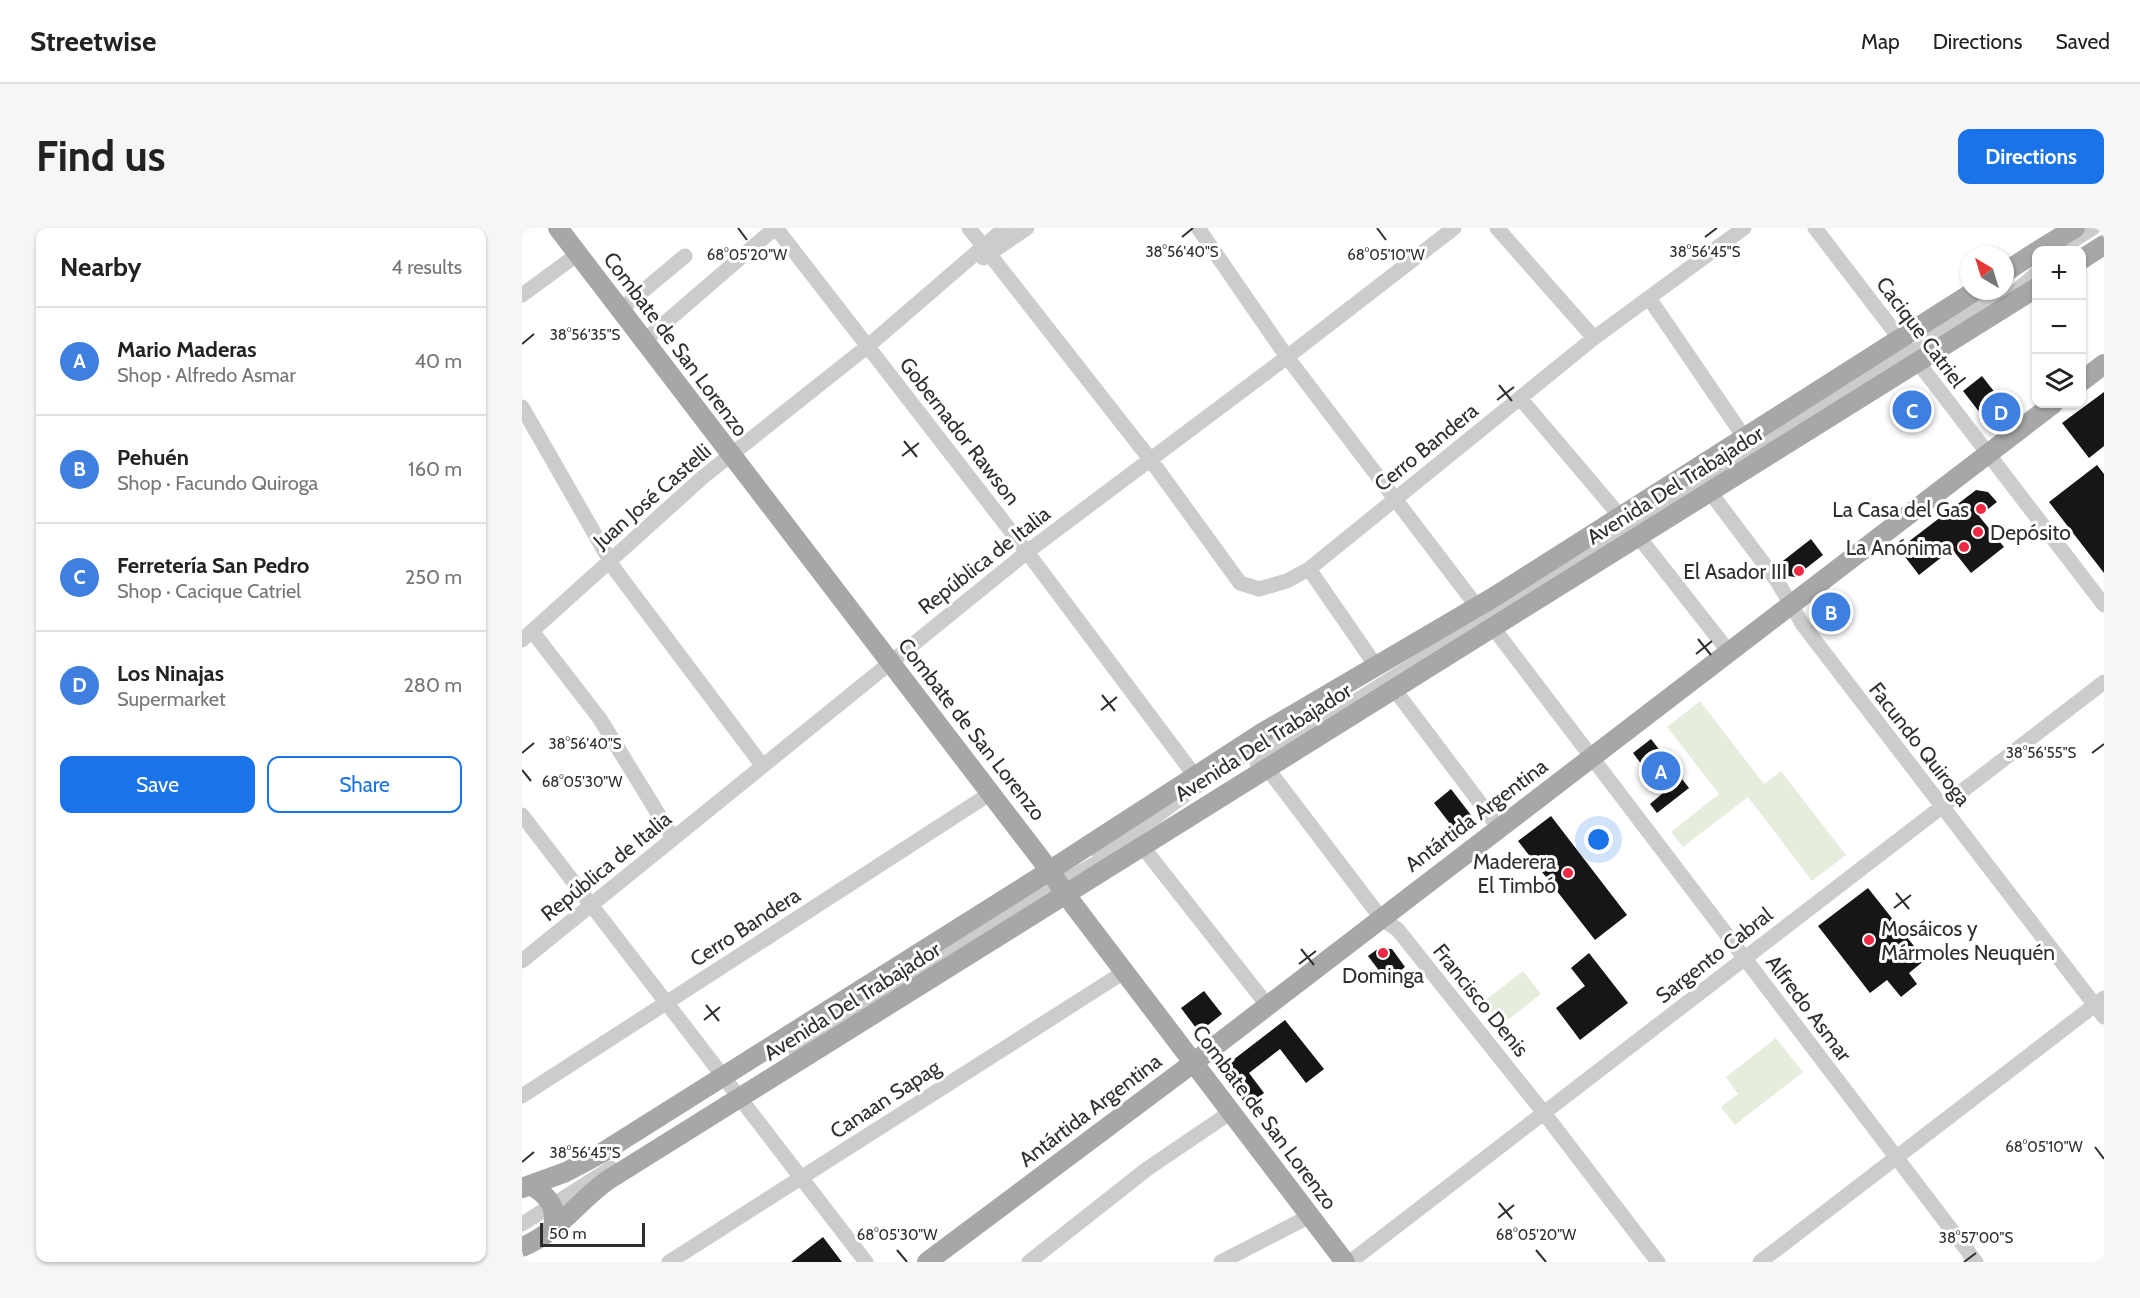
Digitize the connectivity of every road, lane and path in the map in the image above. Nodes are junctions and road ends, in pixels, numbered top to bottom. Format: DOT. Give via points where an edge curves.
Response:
graph roads {
  1 [pos="558,228"];
  2 [pos="776,228"];
  3 [pos="969,228"];
  4 [pos="1005,228"];
  5 [pos="1027,228"];
  6 [pos="1198,228"];
  7 [pos="1454,228"];
  8 [pos="1497,228"];
  9 [pos="1744,228"];
  10 [pos="1815,228"];
  11 [pos="2075,228"];
  12 [pos="2093,228"];
  13 [pos="2104,232"];
  14 [pos="2104,243"];
  15 [pos="2046,246"];
  16 [pos="2064,246"];
  17 [pos="2078,246"];
  18 [pos="2083,246"];
  19 [pos="987,250"];
  20 [pos="2086,252"];
  21 [pos="578,254"];
  22 [pos="2032,255"];
  23 [pos="685,256"];
  24 [pos="2086,256"];
  25 [pos="2014,266"];
  26 [pos="2032,269"];
  27 [pos="2032,278"];
  28 [pos="2014,282"];
  29 [pos="2032,290"];
  30 [pos="522,295"];
  31 [pos="1649,298"];
  32 [pos="1966,300"];
  33 [pos="1969,300"];
  34 [pos="1978,300"];
  35 [pos="1988,300"];
  36 [pos="620,310"];
  37 [pos="1594,338"];
  38 [pos="644,341"];
  39 [pos="868,346"];
  40 [pos="1908,350"];
  41 [pos="1287,357"];
  42 [pos="2104,364"];
  43 [pos="2086,378"];
  44 [pos="1520,398"];
  45 [pos="522,407"];
  46 [pos="2048,408"];
  47 [pos="1744,437"];
  48 [pos="1988,453"];
  49 [pos="731,455"];
  50 [pos="1150,459"];
  51 [pos="1710,492"];
  52 [pos="1395,499"];
  53 [pos="1620,516"];
  54 [pos="1638,536"];
  55 [pos="1027,552"];
  56 [pos="610,561"];
  57 [pos="1309,569"];
  58 [pos="1790,605"];
  59 [pos="2104,605"];
  60 [pos="1485,616"];
  61 [pos="527,636"];
  62 [pos="1729,652"];
  63 [pos="890,662"];
  64 [pos="1376,666"];
  65 [pos="2104,682"];
  66 [pos="1394,688"];
  67 [pos="1592,757"];
  68 [pos="762,765"];
  69 [pos="1267,768"];
  70 [pos="1196,776"];
  71 [pos="991,793"];
  72 [pos="1156,805"];
  73 [pos="1942,806"];
  74 [pos="522,817"];
  75 [pos="1499,828"];
  76 [pos="673,838"];
  77 [pos="1142,846"];
  78 [pos="1057,882"];
  79 [pos="591,905"];
  80 [pos="1381,918"];
  81 [pos="963,948"];
  82 [pos="1745,958"];
  83 [pos="522,961"];
  84 [pos="1124,972"];
  85 [pos="666,1003"];
  86 [pos="1268,1006"];
  87 [pos="2101,1007"];
  88 [pos="1193,1063"];
  89 [pos="731,1087"];
  90 [pos="522,1096"];
  91 [pos="1231,1112"];
  92 [pos="1544,1113"];
  93 [pos="1896,1157"];
  94 [pos="801,1178"];
  95 [pos="525,1184"];
  96 [pos="549,1201"];
  97 [pos="522,1215"];
  98 [pos="1310,1216"];
  99 [pos="522,1224"];
  100 [pos="552,1230"];
  101 [pos="522,1246"];
  102 [pos="669,1262"];
  103 [pos="866,1262"];
  104 [pos="927,1262"];
  105 [pos="1029,1262"];
  106 [pos="1221,1262"];
  107 [pos="1347,1262"];
  108 [pos="1658,1262"];
  109 [pos="1760,1262"];
  110 [pos="1976,1262"];
  1 -- 21 [label="main road, Combate de San Lorenzo"];
  2 -- 38 [label="street"];
  2 -- 39 [label="street, Gobernador Rawson"];
  3 -- 19 [label="street"];
  4 -- 19 [label="street, Juan José Castelli"];
  5 -- 19 [label="street, Juan José Castelli"];
  6 -- 41 [label="street, Alfredo Asmar"];
  7 -- 41 [label="street, República de Italia"];
  8 -- 37 [label="street"];
  9 -- 31 [label="street, Cerro Bandera"];
  10 -- 40 [label="street, Cacique Catriel"];
  11 -- 15 [label="main road"];
  12 -- 16 [label="street"];
  13 -- 17 [label="street"];
  13 -- 18 [label="street"];
  14 -- 20 [label="street"];
  14 -- 24 [label="main road"];
  19 -- 39 [label="street, Juan José Castelli"];
  19 -- 50 [label="street"];
  21 -- 30 [label="street"];
  21 -- 36 [label="main road, Combate de San Lorenzo"];
  22 -- 25 [label="main road"];
  23 -- 36 [label="street"];
  26 -- 28 [label="street"];
  27 -- 40 [label="street" via="1931,345"];
  29 -- 40 [label="main road, Avenida Del Trabajador"];
  31 -- 37 [label="street, Cerro Bandera"];
  31 -- 47 [label="street"];
  32 -- 40 [label="main road, Avenida Del Trabajador"];
  33 -- 34 [label="street" via="1915,337 1918,339"];
  35 -- 40 [label="street"];
  36 -- 38 [label="main road, Combate de San Lorenzo"];
  37 -- 44 [label="street, Cerro Bandera"];
  38 -- 49 [label="main road, Combate de San Lorenzo"];
  39 -- 49 [label="street, Juan José Castelli"];
  39 -- 55 [label="street, Gobernador Rawson"];
  40 -- 47 [label="main road, Avenida Del Trabajador"];
  40 -- 48 [label="street, Cacique Catriel"];
  40 -- 51 [label="main road, Avenida Del Trabajador"];
  40 -- 60 [label="street"];
  41 -- 50 [label="street, República de Italia"];
  41 -- 52 [label="street, Alfredo Asmar"];
  42 -- 43 [label="main road"];
  44 -- 52 [label="street, Cerro Bandera"];
  44 -- 53 [label="street"];
  45 -- 56 [label="street"];
  46 -- 48 [label="main road, Antártida Argentina"];
  47 -- 53 [label="main road, Avenida Del Trabajador"];
  48 -- 58 [label="main road, Antártida Argentina"];
  48 -- 59 [label="street, Cacique Catriel"];
  49 -- 56 [label="street, Juan José Castelli"];
  49 -- 63 [label="main road, Combate de San Lorenzo"];
  50 -- 55 [label="street, República de Italia"];
  50 -- 57 [label="street, Cerro Bandera" via="1240,584 1259,589"];
  51 -- 54 [label="main road, Avenida Del Trabajador"];
  51 -- 58 [label="street, Facundo Quiroga" via="1777,581"];
  52 -- 57 [label="street, Cerro Bandera"];
  52 -- 60 [label="street, Alfredo Asmar"];
  53 -- 60 [label="main road, Avenida Del Trabajador"];
  54 -- 60 [label="main road, Avenida Del Trabajador"];
  54 -- 62 [label="street"];
  55 -- 63 [label="street, República de Italia"];
  55 -- 70 [label="street, Gobernador Rawson"];
  56 -- 61 [label="street, Juan José Castelli"];
  56 -- 68 [label="street"];
  57 -- 64 [label="street"];
  58 -- 62 [label="main road, Antártida Argentina"];
  58 -- 73 [label="street, Facundo Quiroga"];
  60 -- 64 [label="main road, Avenida Del Trabajador"];
  60 -- 66 [label="main road, Avenida Del Trabajador"];
  60 -- 67 [label="street, Alfredo Asmar"];
  60 -- 78 [label="street" via="1339,697 1218,772"];
  61 -- 76 [label="street" via="600,719"];
  62 -- 67 [label="main road, Antártida Argentina"];
  63 -- 68 [label="street, República de Italia"];
  63 -- 71 [label="main road, Combate de San Lorenzo"];
  64 -- 70 [label="main road, Avenida Del Trabajador"];
  65 -- 73 [label="street, Sargento Cabral"];
  66 -- 69 [label="main road, Avenida Del Trabajador"];
  66 -- 75 [label="street"];
  67 -- 75 [label="main road, Antártida Argentina"];
  67 -- 82 [label="street, Alfredo Asmar"];
  68 -- 76 [label="street, República de Italia"];
  69 -- 77 [label="main road, Avenida Del Trabajador"];
  69 -- 80 [label="street, Francisco Denis"];
  70 -- 78 [label="main road, Avenida Del Trabajador"];
  71 -- 78 [label="main road, Combate de San Lorenzo"];
  71 -- 85 [label="street, Cerro Bandera"];
  72 -- 72 [label="street" via="1160,809 1148,818 1066,866"];
  73 -- 82 [label="street, Sargento Cabral"];
  73 -- 87 [label="street, Facundo Quiroga"];
  74 -- 79 [label="street"];
  75 -- 80 [label="main road, Antártida Argentina"];
  76 -- 79 [label="street, República de Italia"];
  77 -- 78 [label="main road, Avenida Del Trabajador"];
  77 -- 86 [label="street"];
  78 -- 84 [label="main road, Combate de San Lorenzo"];
  78 -- 89 [label="main road, Avenida Del Trabajador"];
  78 -- 89 [label="main road, Avenida Del Trabajador"];
  79 -- 83 [label="street, República de Italia"];
  79 -- 85 [label="street"];
  80 -- 86 [label="main road, Antártida Argentina"];
  80 -- 92 [label="street, Francisco Denis" via="1398,930"];
  81 -- 81 [label="street" via="966,953 1052,896 1048,895"];
  82 -- 92 [label="street, Sargento Cabral"];
  82 -- 93 [label="street, Alfredo Asmar"];
  84 -- 88 [label="main road, Combate de San Lorenzo"];
  84 -- 94 [label="street, Canaan Sapag"];
  85 -- 89 [label="street"];
  85 -- 90 [label="street, Cerro Bandera"];
  86 -- 88 [label="main road, Antártida Argentina"];
  87 -- 93 [label="street"];
  88 -- 91 [label="main road, Combate de San Lorenzo"];
  88 -- 104 [label="main road, Antártida Argentina"];
  89 -- 94 [label="street"];
  89 -- 95 [label="main road, Avenida Del Trabajador" via="566,1173"];
  89 -- 96 [label="street"];
  89 -- 100 [label="main road, Avenida Del Trabajador" via="591,1193"];
  91 -- 98 [label="main road, Combate de San Lorenzo"];
  91 -- 105 [label="street" via="1159,1160"];
  92 -- 107 [label="street, Sargento Cabral"];
  92 -- 108 [label="street, Francisco Denis"];
  93 -- 109 [label="street"];
  93 -- 110 [label="street, Alfredo Asmar"];
  94 -- 102 [label="street, Canaan Sapag"];
  94 -- 103 [label="street"];
  95 -- 96 [label="main road"];
  96 -- 97 [label="street"];
  96 -- 99 [label="street"];
  96 -- 100 [label="main road" via="555,1219"];
  98 -- 106 [label="street"];
  98 -- 107 [label="main road, Combate de San Lorenzo"];
  100 -- 101 [label="main road, Avenida Del Trabajador"];
}
